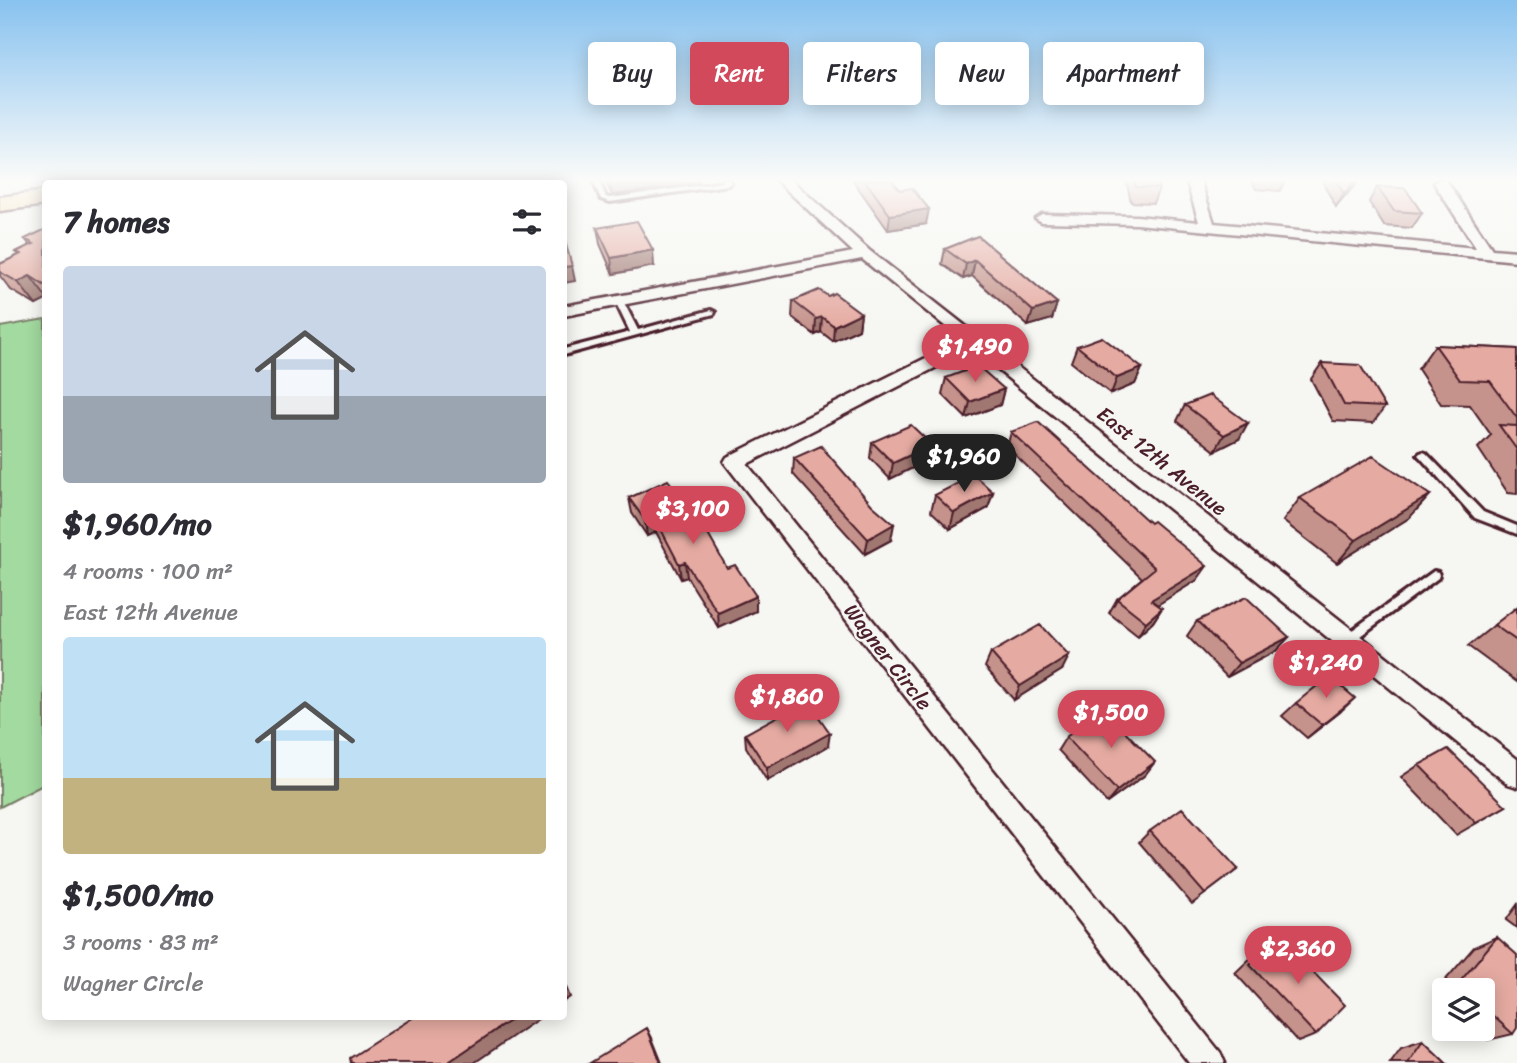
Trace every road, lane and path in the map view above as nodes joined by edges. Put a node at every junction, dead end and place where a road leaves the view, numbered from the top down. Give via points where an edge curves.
1 (837, 229) edge
2 (1235, 229) edge
3 (1470, 229) edge
4 (1486, 253) junction
5 (865, 254) junction
6 (1517, 256) edge
7 (619, 301) junction
8 (567, 310) edge
9 (711, 312) dead end
10 (635, 332) junction
11 (974, 341) junction
12 (567, 351) edge
13 (1423, 455) dead end
14 (1517, 530) edge
15 (1434, 575) dead end
16 (1348, 639) junction
17 (1517, 775) edge
18 (1209, 1063) edge

1 - 5 street, East 12th Avenue
2 - 4 street
3 - 4 street
4 - 6 street
5 - 7 street
5 - 11 street, East 12th Avenue
7 - 8 street
7 - 10 lane
9 - 10 lane
10 - 12 lane
11 - 16 street, East 12th Avenue
11 - 18 street, Wagner Circle via 734,461
13 - 14 lane via 1479,515
15 - 16 lane
16 - 17 street, East 12th Avenue

